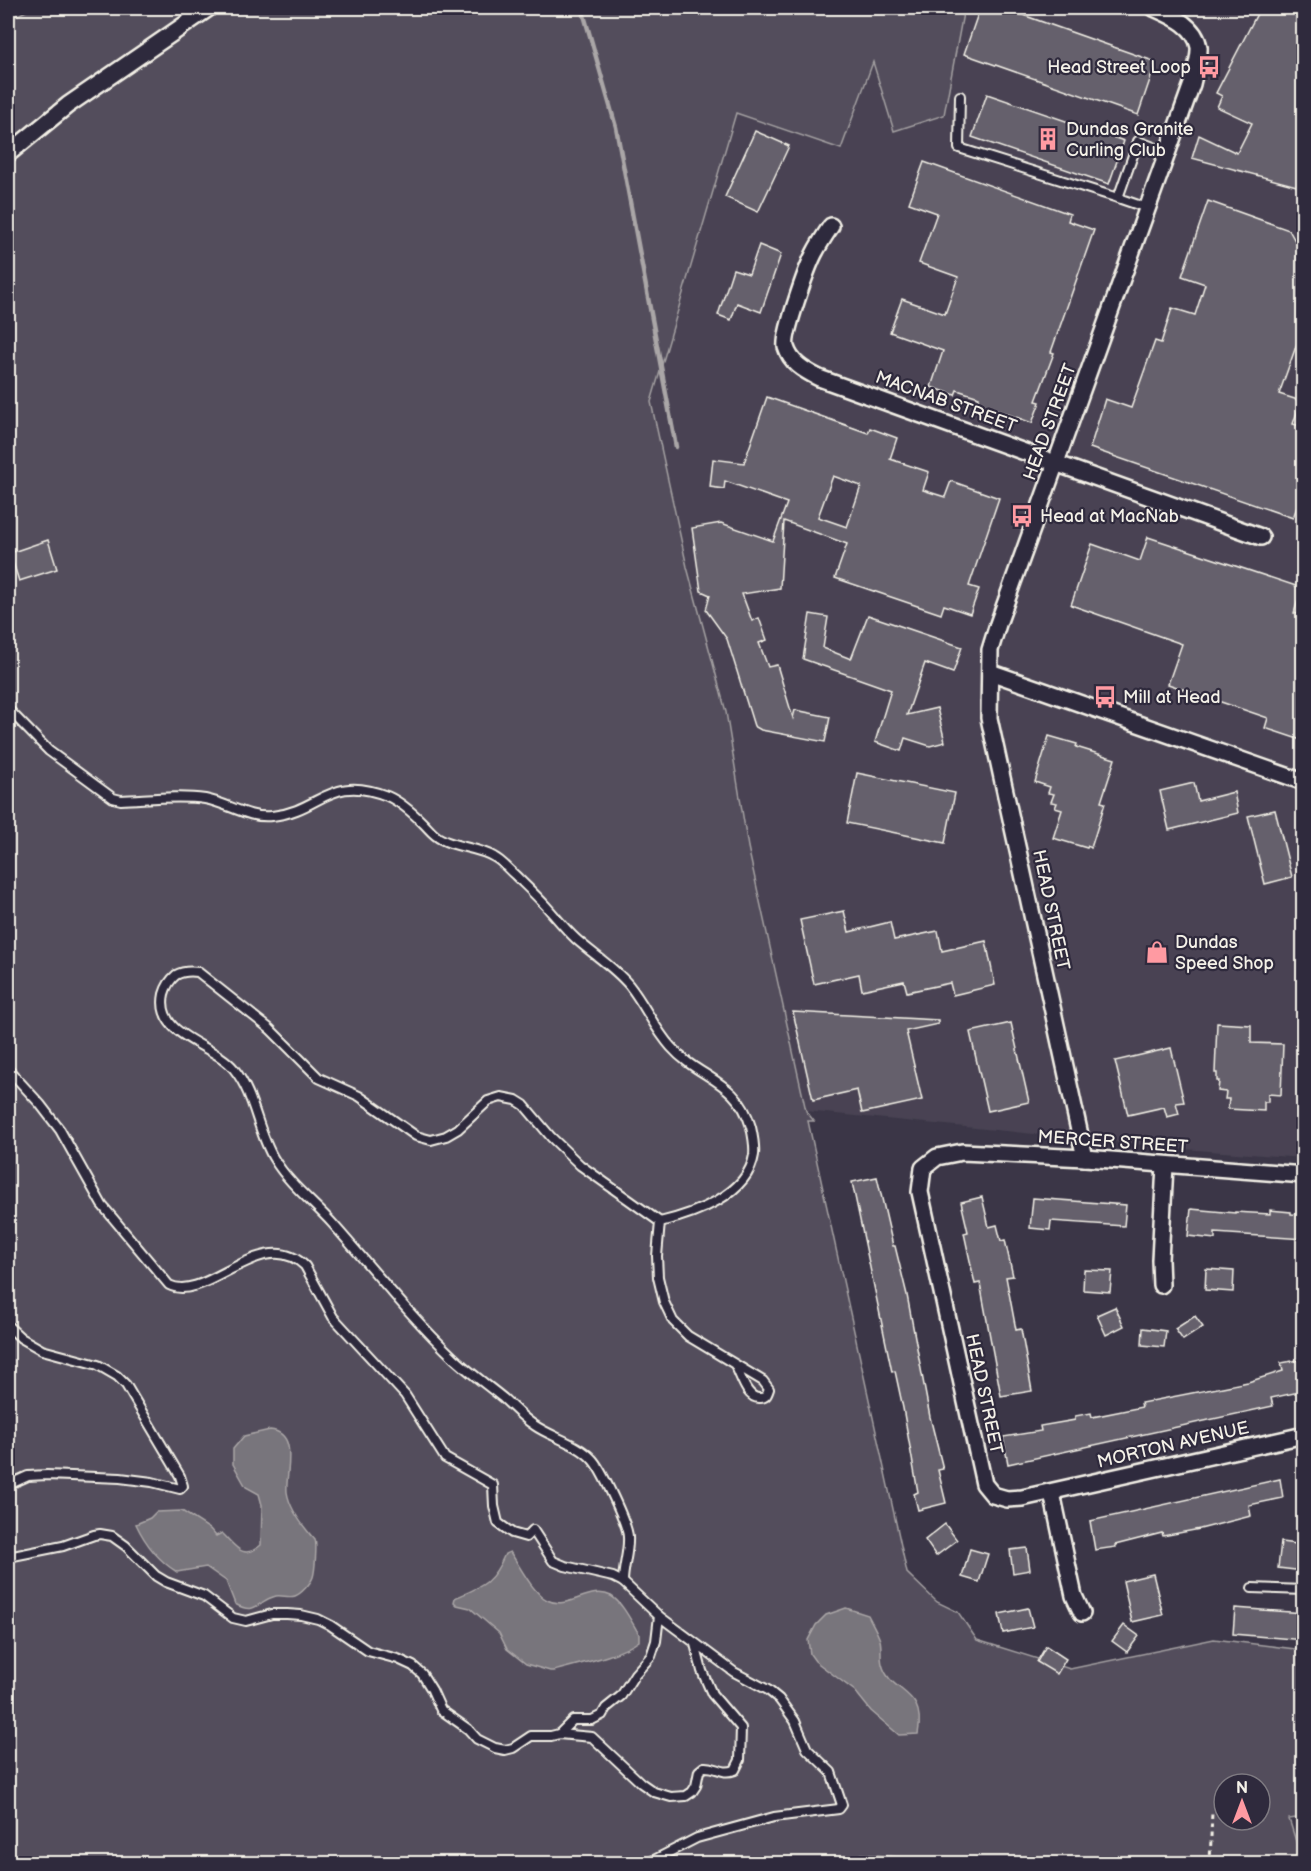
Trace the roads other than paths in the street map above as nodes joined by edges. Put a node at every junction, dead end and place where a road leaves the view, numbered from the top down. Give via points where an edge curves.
1 (209, 8) edge
2 (1154, 8) edge
3 (960, 96) dead end
4 (1167, 152) junction
5 (8, 154) edge
6 (1118, 198) junction
7 (1147, 208) junction
8 (831, 226) dead end
9 (1056, 462) junction
10 (1261, 537) dead end
11 (990, 672) junction
12 (8, 709) edge
13 (1304, 782) edge
14 (8, 1069) edge
15 (1085, 1158) junction
16 (1165, 1165) junction
17 (923, 1168) joint
18 (1304, 1175) edge
19 (674, 1219) junction
20 (660, 1222) junction
21 (659, 1244) junction
22 (1161, 1285) dead end
23 (8, 1326) edge
24 (735, 1365) junction
25 (1304, 1435) edge
26 (8, 1485) edge
27 (1052, 1493) junction
28 (8, 1557) edge
29 (623, 1582) junction
30 (1252, 1588) dead end
31 (1304, 1590) edge
32 (1082, 1613) dead end
33 (659, 1616) junction
34 (695, 1644) junction
35 (559, 1734) junction
36 (646, 1863) edge

1 - 5 street via 68,105
2 - 4 street, HEAD STREET via 1178,19 1193,32 1199,48
3 - 6 lane via 959,148
4 - 6 lane via 1138,141
4 - 7 street, HEAD STREET
6 - 7 lane
7 - 9 street, HEAD STREET
8 - 9 street, MACNAB STREET via 810,264 788,330 786,346 792,359 819,378
9 - 10 street, MACNAB STREET
9 - 11 street, HEAD STREET via 998,624 990,650
11 - 13 street
11 - 15 street, HEAD STREET via 989,718
12 - 19 lane via 50,750 113,798 203,799 250,815 272,816 297,810 333,791 361,789 402,804 443,841 494,856 576,939 622,977 678,1054 728,1089 743,1106 754,1148 746,1174 731,1191 710,1205
14 - 29 lane via 60,1130 102,1205 170,1285 196,1285 263,1255 295,1257 305,1266 333,1317 405,1395 445,1458 493,1485 498,1523 526,1537 533,1530 553,1561
15 - 16 street, MERCER STREET
15 - 17 street, MERCER STREET via 963,1152 937,1157
16 - 18 street, MERCER STREET
16 - 22 street
17 - 27 street, HEAD STREET via 920,1192 984,1485 993,1495 1007,1499
19 - 20 lane
19 - 21 lane via 666,1224
20 - 21 lane
20 - 29 lane via 594,1177 516,1100 494,1098 454,1132 437,1139 423,1139 359,1096 319,1078 270,1029 198,972 176,975 168,984 163,1000 170,1023 235,1070 267,1146 283,1172 454,1359 536,1426 592,1459 627,1528
21 - 24 lane via 658,1277 668,1313 688,1336
23 - 26 lane via 42,1350 98,1365 117,1376 145,1416 183,1486 175,1489 120,1478 47,1475 28,1476
24 - 24 lane via 768,1386 766,1396 754,1398 749,1394
25 - 27 street, MORTON AVENUE
27 - 32 street via 1074,1596
28 - 35 lane via 94,1535 112,1536 156,1576 204,1596 233,1618 246,1621 272,1614 301,1615 330,1625 368,1651 413,1666 422,1674 441,1710 486,1744 505,1750 531,1736
29 - 33 lane
30 - 31 lane
33 - 34 lane
33 - 35 lane via 651,1656 621,1696 602,1715 592,1720 573,1720
34 - 35 lane via 712,1694 741,1728 740,1760 735,1770 727,1773 704,1767 692,1792 671,1797 641,1783 592,1737
34 - 36 lane via 768,1690 789,1711 807,1749 831,1772 843,1805 839,1809 774,1817 697,1838

